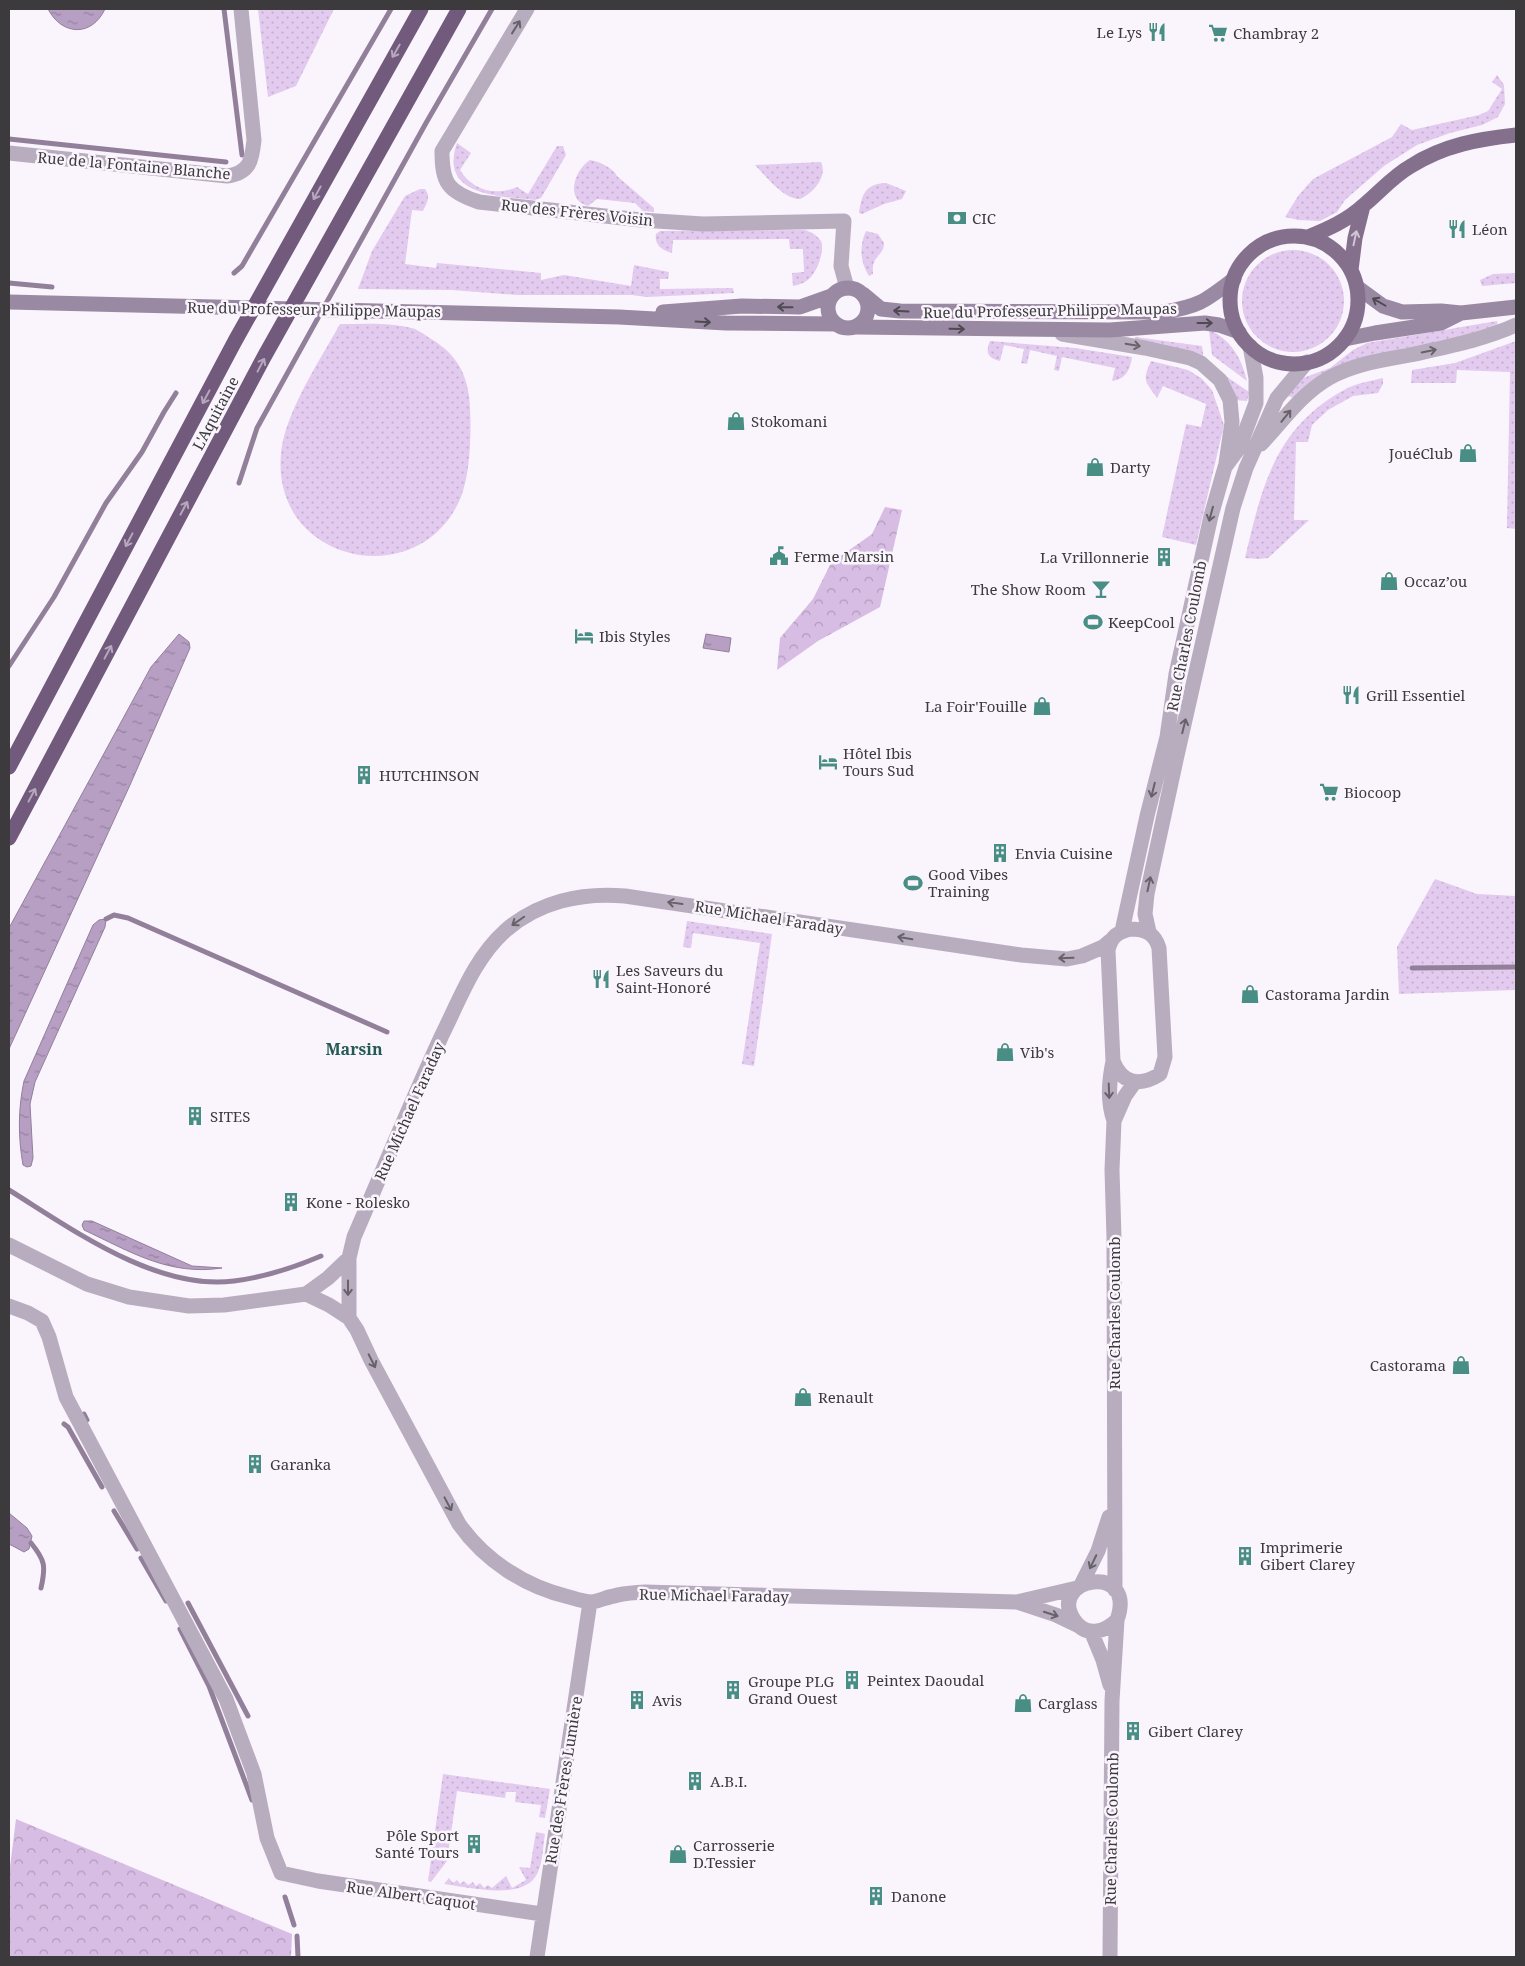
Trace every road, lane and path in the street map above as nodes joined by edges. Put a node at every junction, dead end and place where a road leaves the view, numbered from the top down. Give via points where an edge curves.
1 (240, 9) edge
2 (420, 9) edge
3 (459, 9) edge
4 (527, 9) edge
5 (1516, 135) edge
6 (9, 152) edge
7 (1363, 206) junction
8 (1308, 237) junction
9 (1351, 270) junction
10 (1234, 279) junction
11 (1357, 286) junction
12 (846, 288) junction
13 (863, 294) junction
14 (831, 296) junction
15 (9, 302) edge
16 (1516, 307) edge
17 (1460, 313) junction
18 (619, 317) junction
19 (835, 324) junction
20 (1516, 325) edge
21 (856, 328) junction
22 (1033, 330) junction
23 (1239, 332) junction
24 (1344, 340) junction
25 (1250, 346) junction
26 (1308, 362) junction
27 (1254, 453) junction
28 (1225, 467) junction
29 (9, 767) edge
30 (9, 838) edge
31 (1122, 931) junction
32 (1149, 932) junction
33 (1110, 941) junction
34 (1113, 1061) junction
35 (1135, 1082) junction
36 (1114, 1121) junction
37 (9, 1246) edge
38 (349, 1258) junction
39 (306, 1294) junction
40 (9, 1306) edge
41 (349, 1318) junction
42 (1114, 1504) junction
43 (1079, 1587) junction
44 (1115, 1590) junction
45 (590, 1602) junction
46 (1017, 1602) junction
47 (1117, 1620) junction
48 (1087, 1630) junction
49 (1112, 1701) junction
50 (542, 1914) junction
51 (536, 1957) edge
52 (1110, 1957) edge

1 - 6 street, Rue de la Fontaine Blanche via 254,140 253,155 238,175
2 -> 29 highway, L'Aquitaine via 230,350
30 -> 3 highway, L'Aquitaine via 264,357
12 -> 4 street, Rue des Frères Voisin via 841,266 844,221 703,224 640,220 479,202 453,189 445,180 442,151
5 - 7 main road via 1465,142 1434,154 1403,171
7 - 8 main road via 1339,224
9 -> 7 main road via 1354,238
8 - 9 main road via 1340,255
8 - 10 main road via 1278,238 1263,244 1240,266
9 - 11 main road
10 -> 13 street, Rue du Professeur Philippe Maupas via 1204,302 1164,312 900,311 882,309
10 - 23 main road via 1230,297 1232,315
17 -> 11 street via 1402,312 1383,306
11 - 24 main road via 1358,305 1354,323
12 - 13 street
12 - 14 street
13 - 21 street via 868,313
14 -> 18 street, Rue du Professeur Philippe Maupas via 800,307 742,306
14 - 19 street via 827,308
15 - 18 street, Rue du Professeur Philippe Maupas
16 - 17 street
17 - 24 street via 1441,323
18 -> 19 street, Rue du Professeur Philippe Maupas via 726,323
19 - 21 street
27 -> 20 street via 1295,404 1343,371 1440,348
21 -> 22 street, Rue du Professeur Philippe Maupas
22 -> 23 street, Rue du Professeur Philippe Maupas via 1110,330 1205,323
22 -> 28 street, Rue du Professeur Philippe Maupas via 1145,348 1200,363 1220,380 1230,400 1232,422
23 - 25 main road
24 - 26 main road via 1334,350
25 - 26 main road via 1267,358 1287,363
25 - 28 street, Rue Charles Coulomb via 1256,378 1256,404 1239,448
26 - 27 street, Rue Charles Coulomb via 1277,398
32 -> 27 street, Rue Charles Coulomb via 1145,914 1148,894 1176,760 1233,508
28 -> 31 street, Rue Charles Coulomb via 1210,516 1176,674 1167,737
31 - 32 street via 1140,929
31 - 33 street
32 - 35 street, Rue Charles Coulomb via 1160,948 1165,1057 1160,1074 1144,1082
33 - 34 street, Rue Charles Coulomb
33 -> 38 street, Rue Michael Faraday via 1082,956 1066,959 996,952 625,896 579,897 544,906 505,932 474,969 420,1083 354,1237
34 - 35 street via 1124,1077
34 -> 36 street, Rue Charles Coulomb via 1109,1080 1110,1109
35 - 36 street, Rue Charles Coulomb
36 - 42 street, Rue Charles Coulomb
37 - 39 street via 87,1284 159,1303 224,1305
38 - 39 street
38 -> 41 street, Rue Michael Faraday
39 - 41 street
40 - 50 street, Rue Albert Caquot via 42,1322 66,1397 226,1699 254,1774 268,1838 281,1874
41 -> 45 street, Rue Michael Faraday via 459,1524 469,1537 491,1560 514,1575 561,1595
42 -> 43 street, Rue Charles Coulomb via 1098,1551
42 - 44 street, Rue Charles Coulomb
43 - 44 street via 1090,1581 1099,1581
43 - 46 street, Rue Michael Faraday
43 - 48 street, Rue Charles Coulomb via 1072,1596 1071,1614 1075,1622
44 - 47 street, Rue Charles Coulomb via 1121,1610
45 - 46 street, Rue Michael Faraday via 644,1592
45 - 50 street, Rue des Frères Lumière
46 -> 48 street, Rue Michael Faraday
47 - 48 street via 1100,1631
47 - 49 street, Rue Charles Coulomb
48 - 49 street, Rue Charles Coulomb via 1103,1660
49 - 52 street, Rue Charles Coulomb
50 - 51 street, Rue des Frères Lumière

